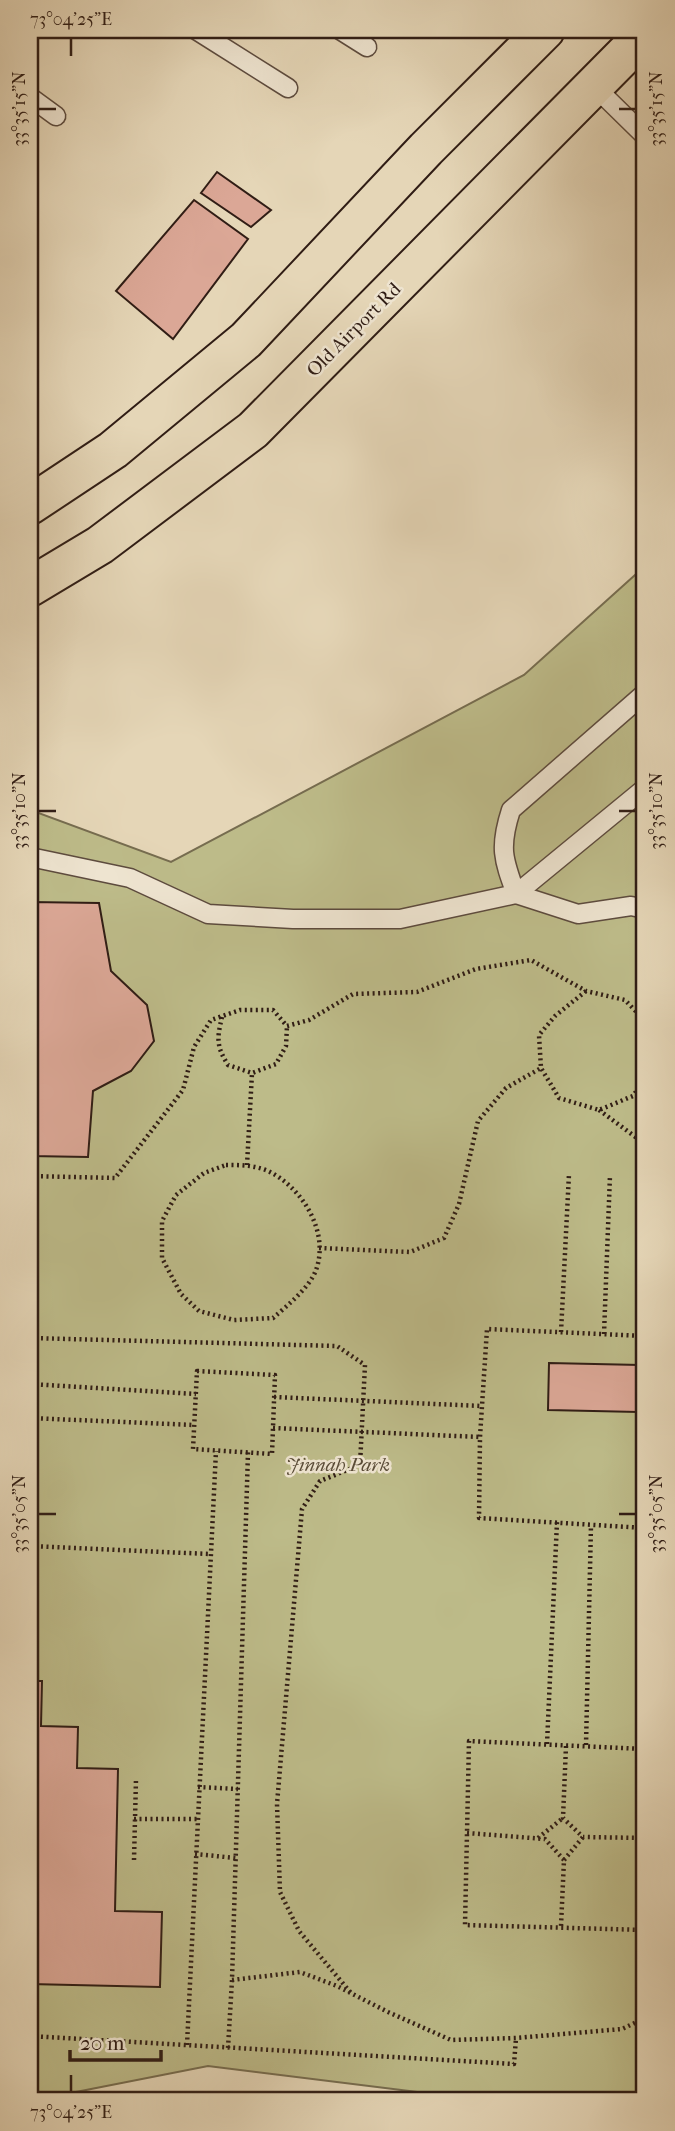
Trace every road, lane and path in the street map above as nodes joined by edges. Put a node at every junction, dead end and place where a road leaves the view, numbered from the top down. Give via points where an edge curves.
1 (196, 30) edge
2 (340, 30) edge
3 (545, 30) edge
4 (645, 34) edge
5 (367, 47) dead end
6 (594, 86) junction
7 (288, 89) dead end
8 (30, 97) edge
9 (56, 116) dead end
10 (645, 136) edge
11 (30, 505) edge
12 (30, 587) edge
13 (645, 693) edge
14 (645, 788) edge
15 (30, 857) edge
16 (645, 893) edge
17 (516, 894) junction
18 (638, 907) edge
19 (586, 991) junction
20 (223, 1016) junction
21 (645, 1021) edge
22 (286, 1026) junction
23 (541, 1068) junction
24 (252, 1073) junction
25 (645, 1078) edge
26 (599, 1110) junction
27 (645, 1144) edge
28 (247, 1165) junction
29 (569, 1174) dead end
30 (610, 1175) dead end
31 (30, 1176) edge
32 (319, 1248) junction
33 (561, 1332) junction
34 (604, 1334) junction
35 (645, 1336) edge
36 (30, 1338) edge
37 (30, 1384) edge
38 (196, 1394) junction
39 (274, 1397) junction
40 (363, 1401) junction
41 (482, 1406) junction
42 (30, 1418) edge
43 (194, 1425) junction
44 (272, 1428) junction
45 (362, 1432) junction
46 (481, 1437) junction
47 (216, 1451) junction
48 (248, 1452) junction
49 (557, 1522) junction
50 (591, 1525) junction
51 (645, 1528) edge
52 (30, 1546) edge
53 (209, 1554) junction
54 (547, 1744) junction
55 (586, 1745) junction
56 (566, 1746) junction
57 (645, 1749) edge
58 (136, 1779) dead end
59 (198, 1787) junction
60 (238, 1789) junction
61 (563, 1818) junction
62 (135, 1819) junction
63 (197, 1819) junction
64 (467, 1833) junction
65 (583, 1837) junction
66 (537, 1838) junction
67 (645, 1838) edge
68 (195, 1854) junction
69 (236, 1858) junction
70 (135, 1860) dead end
71 (564, 1860) junction
72 (561, 1926) junction
73 (645, 1930) edge
74 (232, 1980) junction
75 (351, 1993) junction
76 (645, 2018) edge
77 (30, 2036) edge
78 (516, 2038) junction
79 (187, 2045) junction
80 (228, 2048) junction

1 - 7 lane
2 - 5 lane
3 - 11 main road via 246,340 113,450
4 - 6 main road, Old Airport Rd
6 - 10 lane
6 - 12 main road, Old Airport Rd via 253,429 100,545
8 - 9 lane
13 - 17 lane via 510,810 503,859
14 - 17 lane
15 - 17 lane via 130,878 208,914 400,919
16 - 18 lane
17 - 18 lane via 578,914
19 - 21 path via 625,1000
19 - 22 path via 531,960 476,969 417,992 353,994 309,1020
19 - 23 path via 539,1035
20 - 22 path via 240,1010 272,1010
20 - 24 path via 218,1049 228,1065
20 - 31 path via 211,1020 194,1047 183,1090 116,1178
22 - 24 path via 286,1046 276,1064
23 - 26 path via 559,1098
23 - 32 path via 506,1088 478,1121 459,1204 444,1238 410,1252
24 - 28 path
25 - 26 path via 633,1096
26 - 27 path
28 - 32 path via 269,1171 305,1201 317,1228
28 - 32 path via 226,1165 204,1173 176,1195 162,1221 162,1258 181,1294 199,1311 234,1320 273,1318 298,1296 316,1270
29 - 33 path
30 - 34 path
33 - 34 path
33 - 41 path via 487,1329
34 - 35 path
36 - 40 path via 337,1346 365,1365
37 - 38 path
38 - 39 path via 197,1371 275,1375
38 - 43 path
39 - 40 path
39 - 44 path
40 - 41 path
40 - 45 path
41 - 46 path
42 - 43 path
43 - 47 path via 193,1449
44 - 45 path
44 - 48 path via 272,1454
45 - 46 path
45 - 75 path via 360,1465 320,1481 302,1509 277,1804 280,1892 299,1931
46 - 49 path via 479,1518
47 - 48 path
47 - 53 path
48 - 60 path
49 - 50 path
49 - 54 path
50 - 51 path
50 - 55 path
52 - 53 path
53 - 59 path
54 - 56 path
54 - 64 path via 469,1741
55 - 56 path
55 - 57 path
56 - 61 path
58 - 62 path
59 - 60 path
59 - 63 path
60 - 69 path
61 - 65 path
61 - 66 path
62 - 63 path
62 - 70 path
63 - 68 path
64 - 66 path
64 - 72 path via 465,1925
65 - 67 path
65 - 71 path
66 - 71 path via 545,1839
68 - 69 path
68 - 79 path
69 - 74 path
71 - 72 path
72 - 73 path
74 - 75 path via 300,1972
74 - 80 path
75 - 78 path via 451,2040
76 - 78 path via 622,2029
77 - 79 path
78 - 80 path via 514,2064
79 - 80 path

